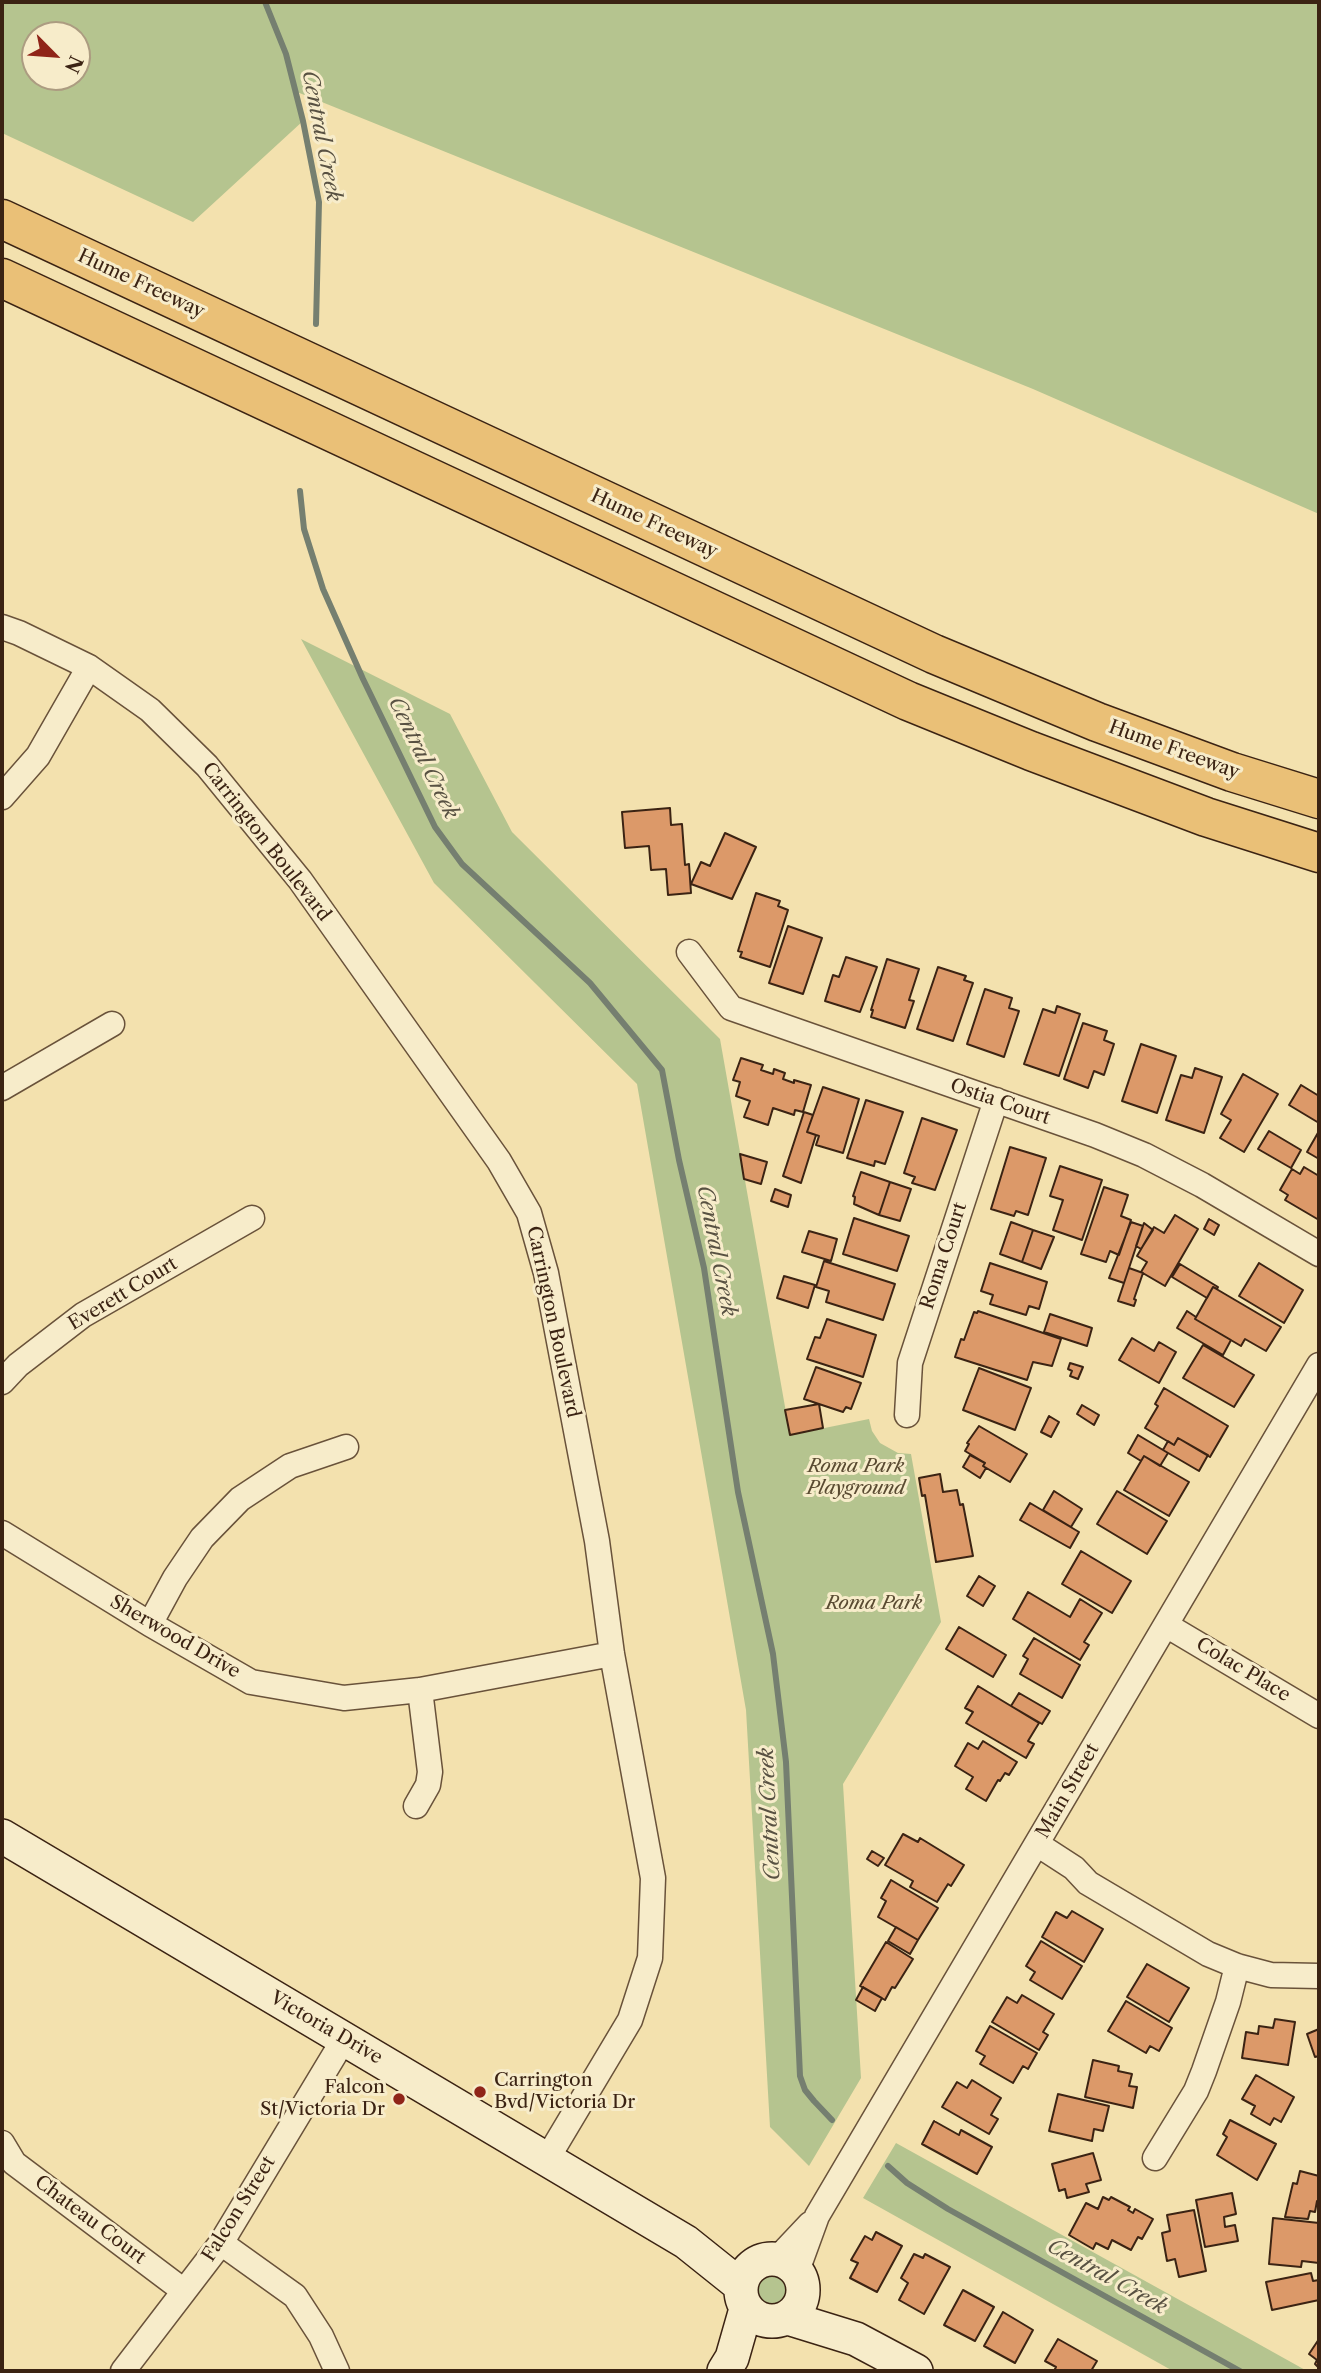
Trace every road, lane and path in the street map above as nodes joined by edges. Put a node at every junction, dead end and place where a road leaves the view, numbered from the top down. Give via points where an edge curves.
1 (2, 219) edge
2 (2, 278) edge
3 (2, 627) edge
4 (89, 667) junction
5 (2, 797) edge
6 (1319, 799) edge
7 (1319, 853) edge
8 (689, 951) dead end
9 (112, 1024) dead end
10 (2, 1088) edge
11 (996, 1100) junction
12 (252, 1218) dead end
13 (1319, 1254) edge
14 (1319, 1365) edge
15 (2, 1382) edge
16 (907, 1415) dead end
17 (346, 1447) dead end
18 (2, 1533) edge
19 (150, 1624) junction
20 (1166, 1625) junction
21 (612, 1654) junction
22 (420, 1689) junction
23 (1319, 1716) edge
24 (416, 1806) dead end
25 (2, 1836) edge
26 (1033, 1850) junction
27 (1237, 1966) junction
28 (1319, 1976) edge
29 (344, 2039) junction
30 (2, 2143) edge
31 (1155, 2158) dead end
32 (547, 2159) junction
33 (221, 2244) junction
34 (773, 2290) junction
35 (184, 2291) junction
36 (728, 2364) edge
37 (123, 2371) edge
38 (337, 2371) edge
39 (916, 2371) edge

1 - 6 highway, Hume Freeway via 934,654 1110,726
2 - 7 highway via 908,701 1206,817
3 - 4 street, Carrington Boulevard
4 - 5 street via 38,756
4 - 21 street, Carrington Boulevard via 150,710 207,766 300,880 499,1161 529,1213 546,1273 597,1541
8 - 11 street, Ostia Court via 731,1008
9 - 10 street
11 - 13 street, Ostia Court via 1144,1155
11 - 16 street, Roma Court via 910,1363
12 - 15 street, Everett Court via 83,1315
14 - 20 street, Main Street
17 - 19 street via 290,1466 240,1499 202,1538
18 - 19 street, Sherwood Drive
19 - 22 street, Sherwood Drive via 251,1682 344,1698
20 - 23 street, Colac Place
20 - 26 street, Main Street
21 - 22 street, Sherwood Drive
21 - 32 street, Carrington Boulevard via 653,1878 650,1958 630,2020
22 - 24 street via 430,1772
25 - 29 street, Victoria Drive
26 - 27 street via 1068,1877 1088,1883 1208,1954
26 - 34 street, Main Street
27 - 28 street via 1271,1975
27 - 31 street via 1196,2091
29 - 32 street, Victoria Drive
29 - 33 street, Falcon Street
30 - 35 street, Chateau Court via 14,2162
32 - 34 street, Victoria Drive
33 - 35 street, Falcon Street
33 - 38 street via 295,2296
34 - 36 street, Main Street
34 - 39 street, Victoria Drive
35 - 37 street, Falcon Street

